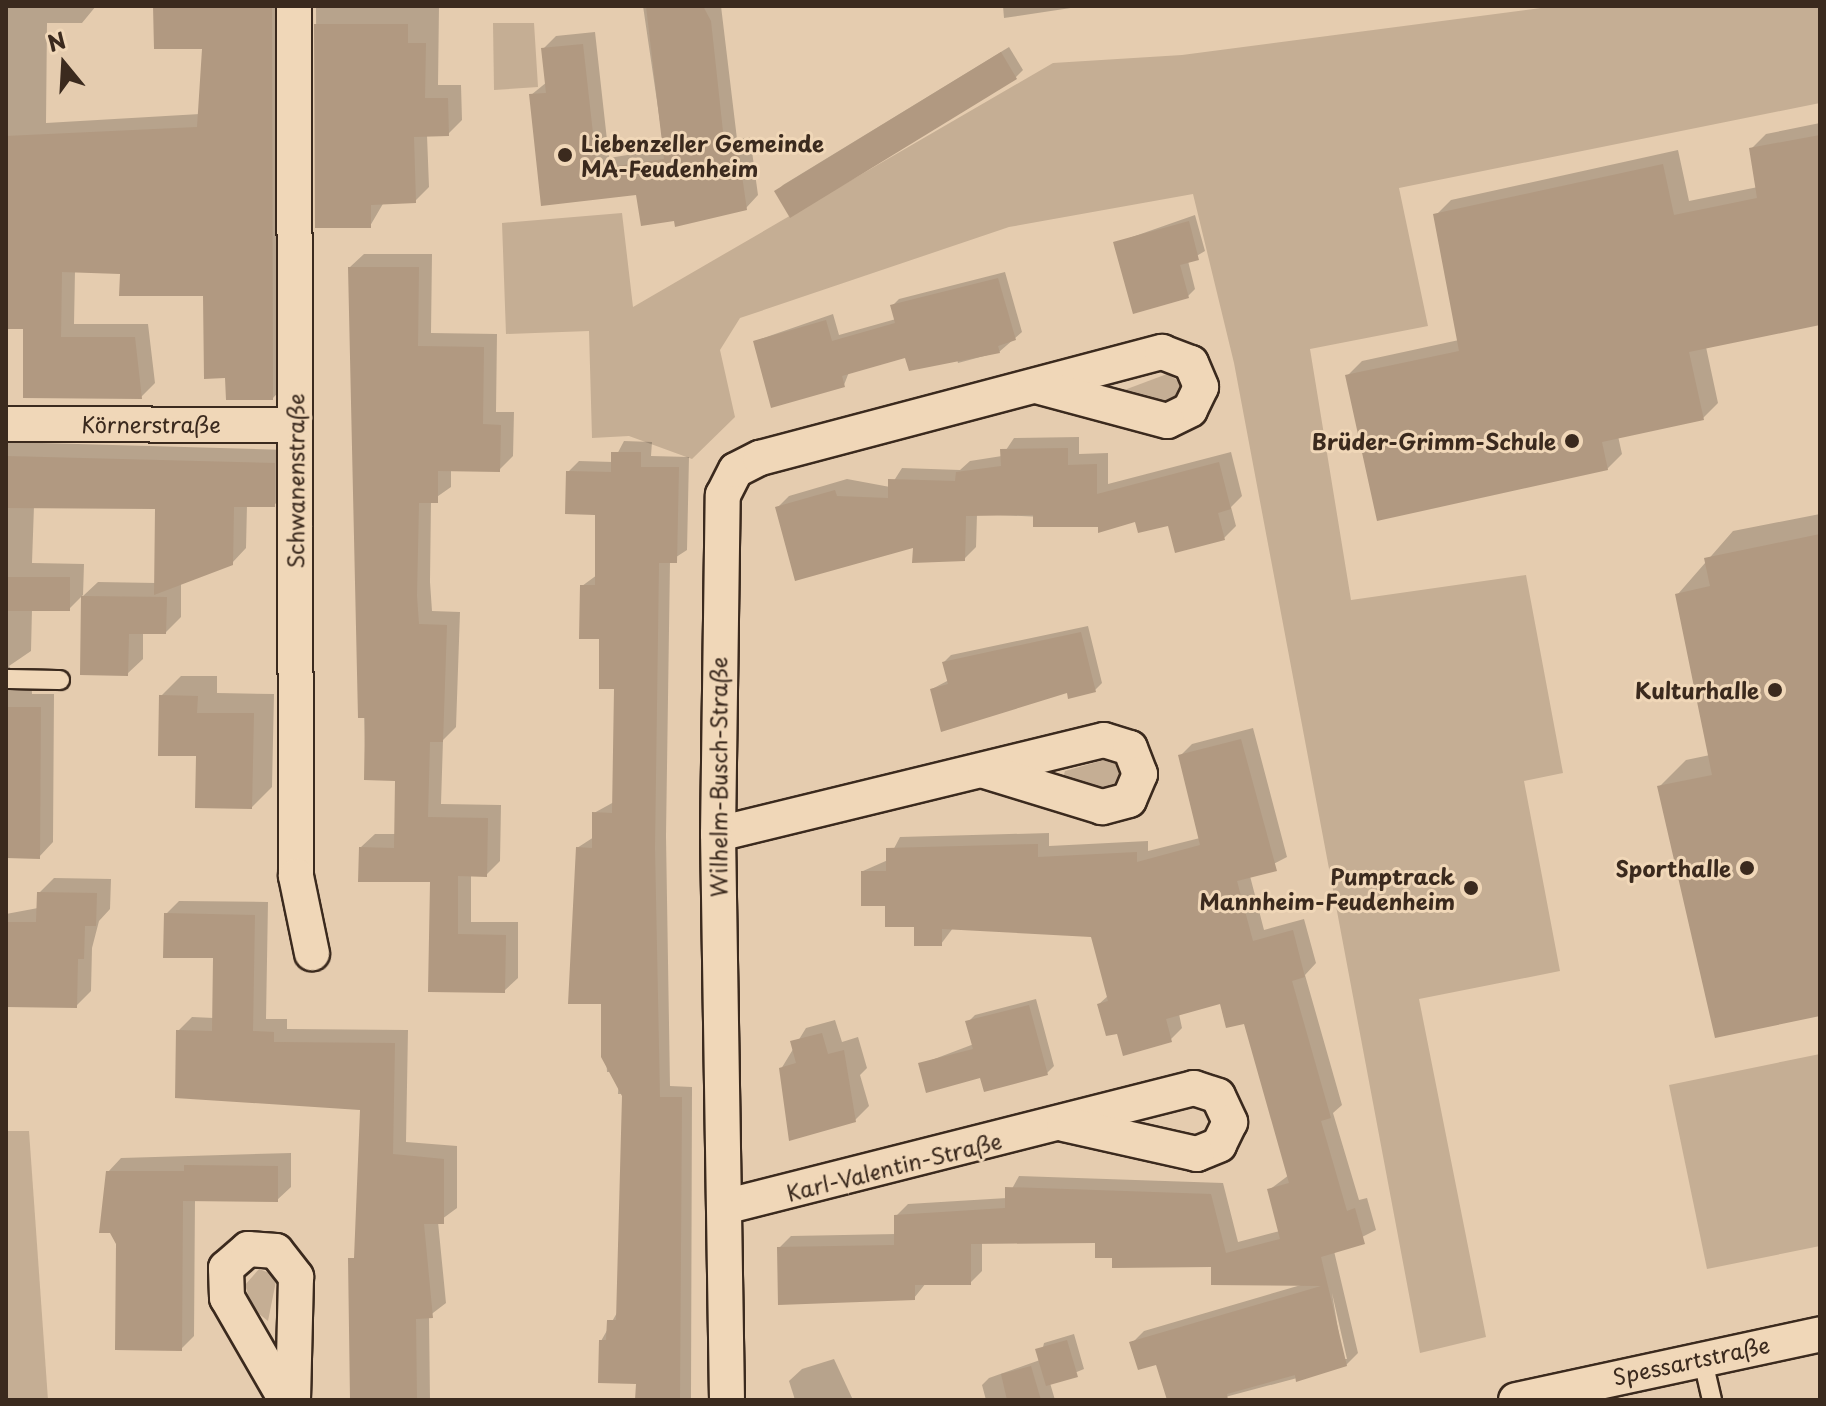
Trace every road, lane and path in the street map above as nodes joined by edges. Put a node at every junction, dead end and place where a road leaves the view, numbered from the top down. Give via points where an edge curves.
1 (294, 6) edge
2 (1036, 386) dead end
3 (6, 424) edge
4 (295, 425) junction
5 (6, 679) edge
6 (60, 680) dead end
7 (985, 771) dead end
8 (718, 834) junction
9 (312, 953) dead end
10 (1064, 1124) dead end
11 (724, 1207) junction
12 (1820, 1334) edge
13 (1702, 1357) junction
14 (286, 1400) edge
15 (293, 1400) edge
16 (727, 1400) edge
17 (1516, 1400) edge
18 (1712, 1400) edge

1 - 4 street, Schwanenstraße
2 - 8 street, Wilhelm-Busch-Straße via 736,470 723,495
3 - 4 street, Körnerstraße
4 - 9 street, Schwanenstraße via 296,876
5 - 6 lane
7 - 8 street
8 - 11 street, Wilhelm-Busch-Straße
10 - 11 street, Karl-Valentin-Straße
11 - 16 street, Wilhelm-Busch-Straße
12 - 13 street, Spessartstraße
13 - 17 street, Spessartstraße
13 - 18 lane
14 - 15 street via 227,1298 226,1268 248,1249 276,1251 296,1277

